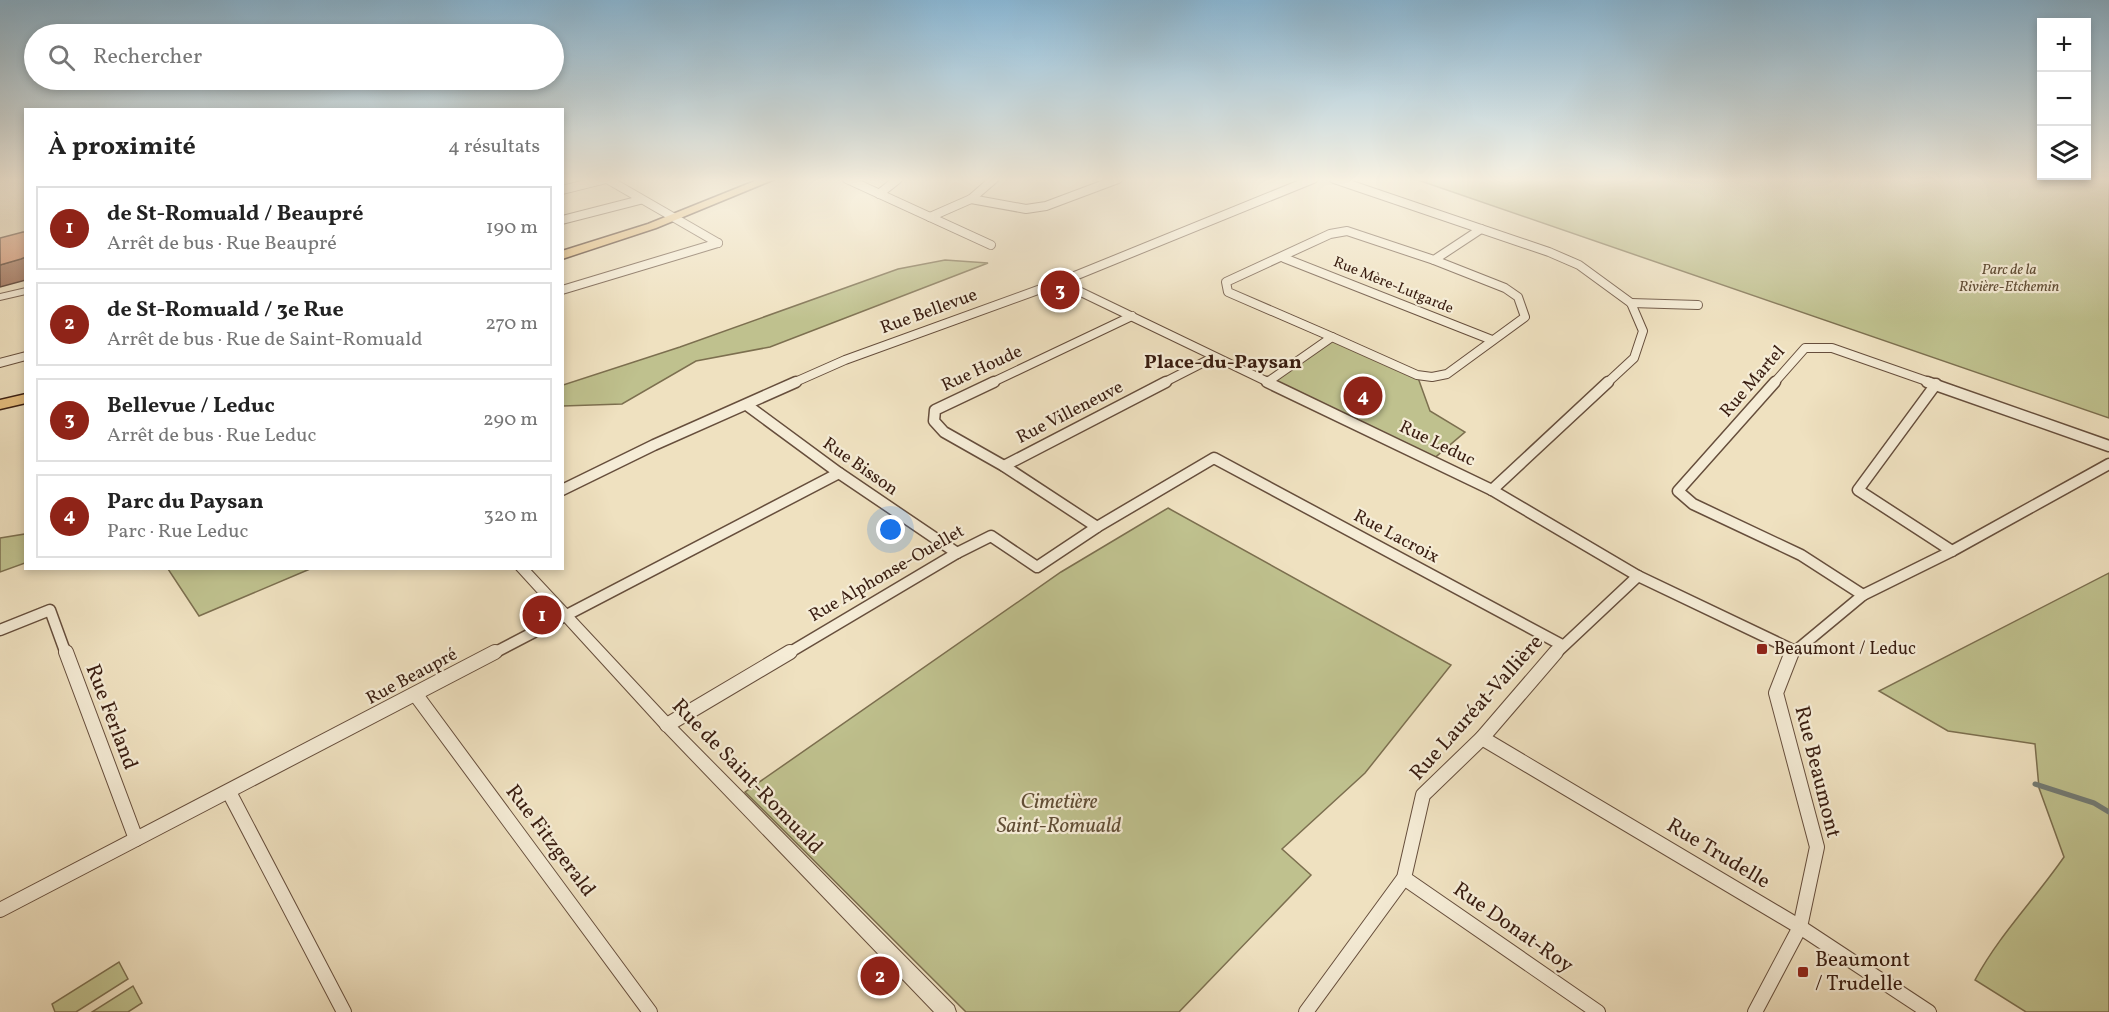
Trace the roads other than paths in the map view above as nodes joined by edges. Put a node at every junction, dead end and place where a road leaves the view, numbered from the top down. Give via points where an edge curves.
1 (649, 226) edge
2 (688, 226) edge
3 (951, 226) edge
4 (1197, 226) edge
5 (1473, 226) edge
6 (1481, 229) junction
7 (991, 244) dead end
8 (564, 254) edge
9 (1284, 258) junction
10 (1434, 261) junction
11 (1060, 282) junction
12 (564, 289) edge
13 (24, 291) edge
14 (0, 297) edge
15 (1631, 303) junction
16 (1698, 305) dead end
17 (1132, 316) junction
18 (1332, 337) junction
19 (1492, 340) junction
20 (24, 357) edge
21 (1214, 357) junction
22 (0, 363) edge
23 (1269, 381) junction
24 (1936, 384) junction
25 (24, 399) edge
26 (0, 405) edge
27 (748, 406) junction
28 (2109, 446) edge
29 (1214, 458) joint
30 (2109, 464) edge
31 (1004, 466) junction
32 (839, 473) junction
33 (564, 489) edge
34 (1492, 490) junction
35 (1097, 527) junction
36 (1952, 551) junction
37 (957, 553) junction
38 (523, 570) edge
39 (1638, 576) junction
40 (1863, 595) junction
41 (565, 616) junction
42 (0, 630) edge
43 (1562, 645) junction
44 (1793, 650) junction
45 (416, 695) junction
46 (667, 725) junction
47 (1482, 738) junction
48 (229, 792) junction
49 (136, 839) junction
50 (1404, 878) junction
51 (0, 910) edge
52 (1800, 927) junction
53 (344, 1012) edge
54 (650, 1012) edge
55 (947, 1012) edge
56 (1306, 1012) edge
57 (1598, 1012) edge
58 (1755, 1012) edge
59 (1929, 1012) edge

1 - 8 main road
2 - 12 street via 718,243
3 - 7 street
4 - 11 street, Rue Bellevue
5 - 6 street
6 - 10 street
6 - 15 street via 1579,265
9 - 10 street via 1330,234 1347,231
9 - 18 street via 1226,282 1225,287 1228,292
9 - 19 street, Rue Mère-Lutgarde
10 - 19 street via 1505,288 1518,297 1525,317
11 - 17 street, Rue Leduc
11 - 27 street, Rue Bellevue via 845,360
13 - 14 street
15 - 16 street
15 - 34 street via 1643,331 1634,358
17 - 21 street, Rue Leduc
17 - 31 street, Rue Houde via 935,410 934,421 944,432
18 - 19 street via 1418,375 1432,377 1447,375
18 - 23 street
20 - 22 street
21 - 23 street, Rue Leduc
21 - 31 street, Rue Villeneuve
23 - 34 street, Rue Leduc
24 - 28 street, Rue Martel
24 - 36 street via 1858,490
24 - 40 street, Rue Martel via 1832,348 1804,348 1678,491 1693,504 1801,555
25 - 26 main road
27 - 32 street, Rue Bisson
27 - 33 street, Rue Bellevue via 654,445
29 - 35 street, Rue Alphonse-Ouellet
29 - 43 street, Rue Lacroix
30 - 36 street
31 - 35 street, Rue Houde
32 - 37 street, Rue Bisson
32 - 41 street, Rue Beaupré
34 - 39 street, Rue Leduc
35 - 37 street, Rue Alphonse-Ouellet via 1037,567 991,536
36 - 40 street
37 - 46 street, Rue Alphonse-Ouellet
38 - 41 street, Rue de Saint-Romuald
39 - 43 street, Rue Lauréat-Vallière
39 - 44 street, Rue Leduc
40 - 44 street
41 - 45 street, Rue Beaupré
41 - 46 street, Rue de Saint-Romuald
42 - 49 street, Rue Ferland via 50,610
43 - 47 street, Rue Lauréat-Vallière
44 - 52 street, Rue Beaumont via 1776,693 1817,847
45 - 48 street, Rue Beaupré
45 - 54 street, Rue Fitzgerald
46 - 55 street, Rue de Saint-Romuald
47 - 50 street, Rue Lauréat-Vallière via 1423,795
47 - 52 street, Rue Trudelle
48 - 49 street, Rue Beaupré
48 - 53 street
49 - 51 street, Rue Beaupré
50 - 56 street, Rue Lauréat-Vallière
50 - 57 street, Rue Donat-Roy
52 - 58 street, Rue Beaumont
52 - 59 street, Rue Trudelle

